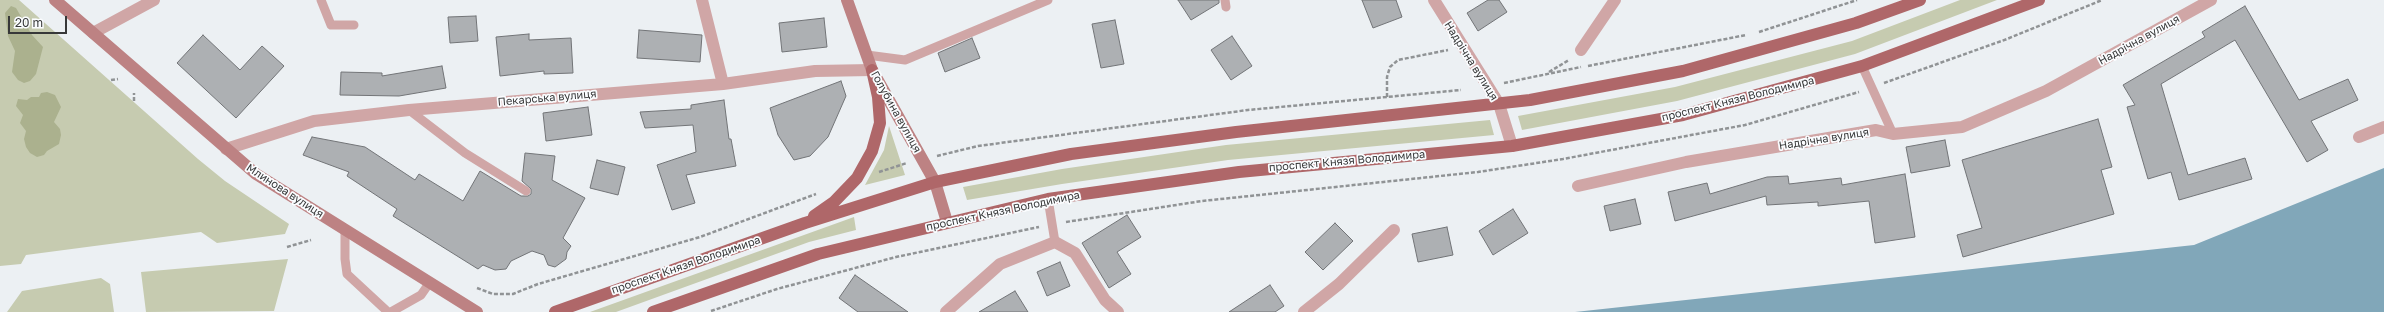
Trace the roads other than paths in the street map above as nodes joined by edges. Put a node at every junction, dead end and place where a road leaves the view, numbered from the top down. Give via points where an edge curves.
1 (55, 0) edge
2 (154, 0) edge
3 (321, 0) edge
4 (702, 0) edge
5 (847, 0) edge
6 (1048, 0) edge
7 (1434, 0) edge
8 (1615, 0) edge
9 (1920, 0) edge
10 (2039, 0) edge
11 (2211, 0) edge
12 (354, 25) dead end
13 (93, 34) junction
14 (1581, 50) road end
15 (867, 55) junction
16 (1862, 66) junction
17 (872, 70) junction
18 (724, 84) junction
19 (1499, 104) junction
20 (409, 110) junction
21 (2384, 127) edge
22 (1893, 134) junction
23 (2360, 137) dead end
24 (1512, 146) junction
25 (226, 149) junction
26 (935, 182) junction
27 (1578, 186) dead end
28 (526, 190) dead end
29 (1048, 199) junction
30 (805, 222) junction
31 (947, 222) junction
32 (345, 230) junction
33 (1394, 230) dead end
34 (1055, 242) junction
35 (430, 282) junction
36 (390, 312) edge
37 (477, 312) edge
38 (555, 312) edge
39 (653, 312) edge
40 (946, 312) edge
41 (1118, 312) edge
42 (1304, 312) edge

1 - 13 street, Млинова вулиця
2 - 13 street
3 - 12 lane via 331,25
4 - 18 street
5 - 15 street, Голубина вулиця
6 - 15 lane via 905,60
7 - 19 street, Надрічна вулиця
8 - 14 street
9 - 19 main road, проспект Князя Володимира via 1856,24 1683,71
10 - 16 main road, проспект Князя Володимира
11 - 22 street, Надрічна вулиця via 2039,94 1962,127
13 - 25 street, Млинова вулиця
15 - 17 street, Голубина вулиця
16 - 22 lane
16 - 24 main road, проспект Князя Володимира via 1683,115
17 - 18 street, Пекарська вулиця via 815,72
17 - 26 street, Голубина вулиця
17 - 30 main road via 880,123 872,151 857,178 834,202
18 - 20 street, Пекарська вулиця
19 - 24 street, Надрічна вулиця
19 - 26 main road, проспект Князя Володимира via 1236,132 1071,154
20 - 25 street, Пекарська вулиця via 314,121
20 - 28 lane via 465,153
21 - 23 street
22 - 27 street, Надрічна вулиця via 1876,130 1686,162
24 - 29 main road, проспект Князя Володимира via 1238,172
25 - 32 street, Млинова вулиця via 256,174
26 - 30 main road, проспект Князя Володимира
26 - 31 street, Голубина вулиця
29 - 31 main road, проспект Князя Володимира
29 - 34 lane
30 - 38 main road, проспект Князя Володимира
31 - 39 main road, проспект Князя Володимира via 818,254
32 - 35 street, Млинова вулиця
32 - 36 lane via 347,274
33 - 42 street via 1339,284
34 - 40 street via 1000,264
34 - 41 street via 1075,253 1105,300
35 - 36 lane via 421,295
35 - 37 street, Млинова вулиця

